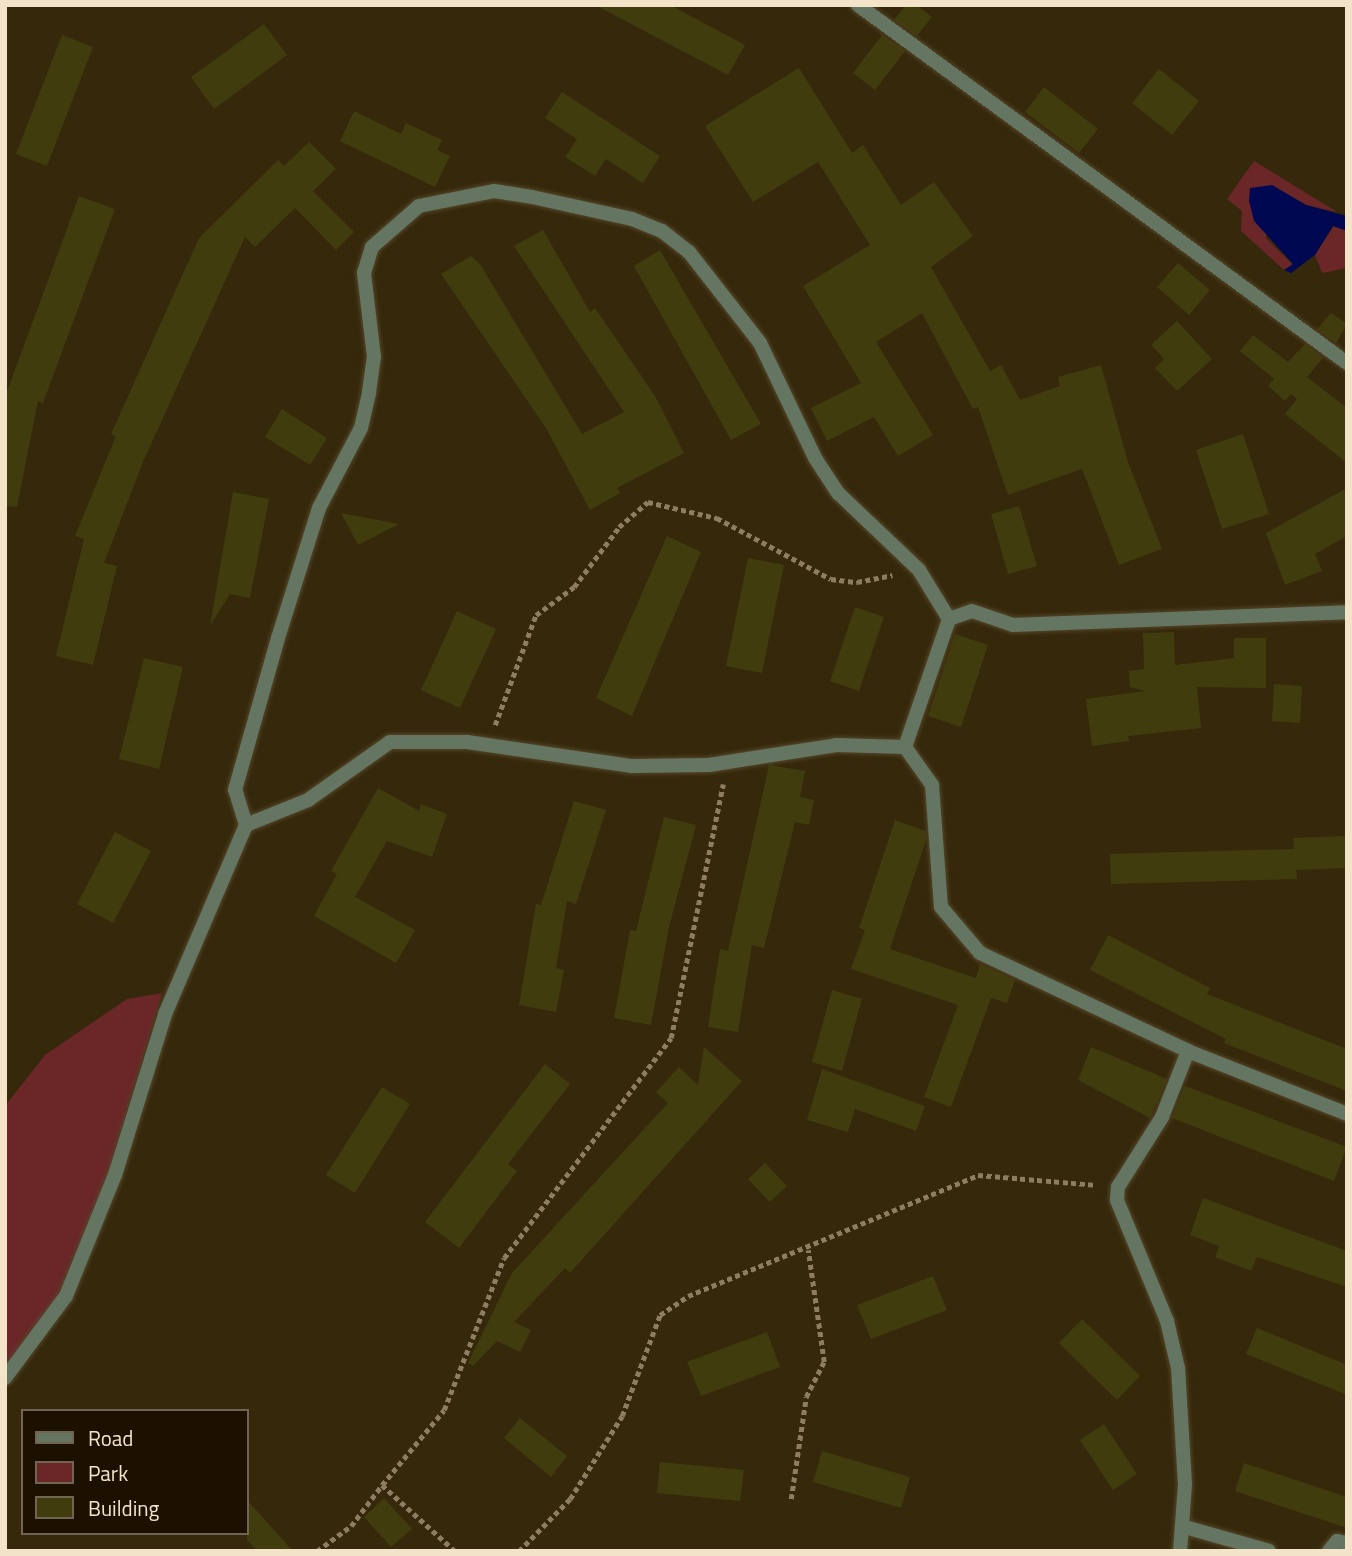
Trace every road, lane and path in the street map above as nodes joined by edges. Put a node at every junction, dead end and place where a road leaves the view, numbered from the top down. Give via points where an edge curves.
1 (858, 5) edge
2 (1347, 363) edge
3 (919, 570) junction
4 (1347, 612) edge
5 (949, 619) junction
6 (467, 742) junction
7 (905, 747) junction
8 (726, 762) junction
9 (246, 825) junction
10 (1188, 1051) junction
11 (1347, 1114) edge
12 (1118, 1187) junction
13 (808, 1250) junction
14 (5, 1378) edge
15 (382, 1485) junction
16 (791, 1499) dead end
17 (1185, 1527) junction
18 (1347, 1543) edge
19 (317, 1551) edge
20 (455, 1551) edge
21 (519, 1551) edge
22 (1180, 1551) edge
23 (1269, 1551) edge
24 (1329, 1551) edge

1 - 2 street
3 - 5 street
3 - 6 path via 857,582 831,579 718,518 648,502 619,527 575,587 536,615 494,725
3 - 9 street via 838,493 760,343 689,251 662,231 632,219 494,191 419,206 372,247 364,273 374,357 369,392 361,428 319,508 274,650 235,790
4 - 5 street via 1013,625 972,611
5 - 7 street
6 - 8 street via 632,766
6 - 9 street via 390,742 308,800
7 - 8 street via 836,745
7 - 10 street via 932,785 941,907 981,953
8 - 15 path via 718,824 671,1038 505,1258 444,1410
9 - 14 street via 165,1014 115,1175 66,1296
10 - 11 street
10 - 12 street via 1162,1116
12 - 13 path via 978,1175
12 - 17 street via 1124,1226 1167,1321 1178,1368
13 - 16 path via 824,1362 806,1397
13 - 21 path via 688,1296 660,1315 622,1416 570,1499
15 - 19 path via 351,1526
15 - 20 path
17 - 22 street
17 - 23 street
18 - 24 street via 1337,1541

